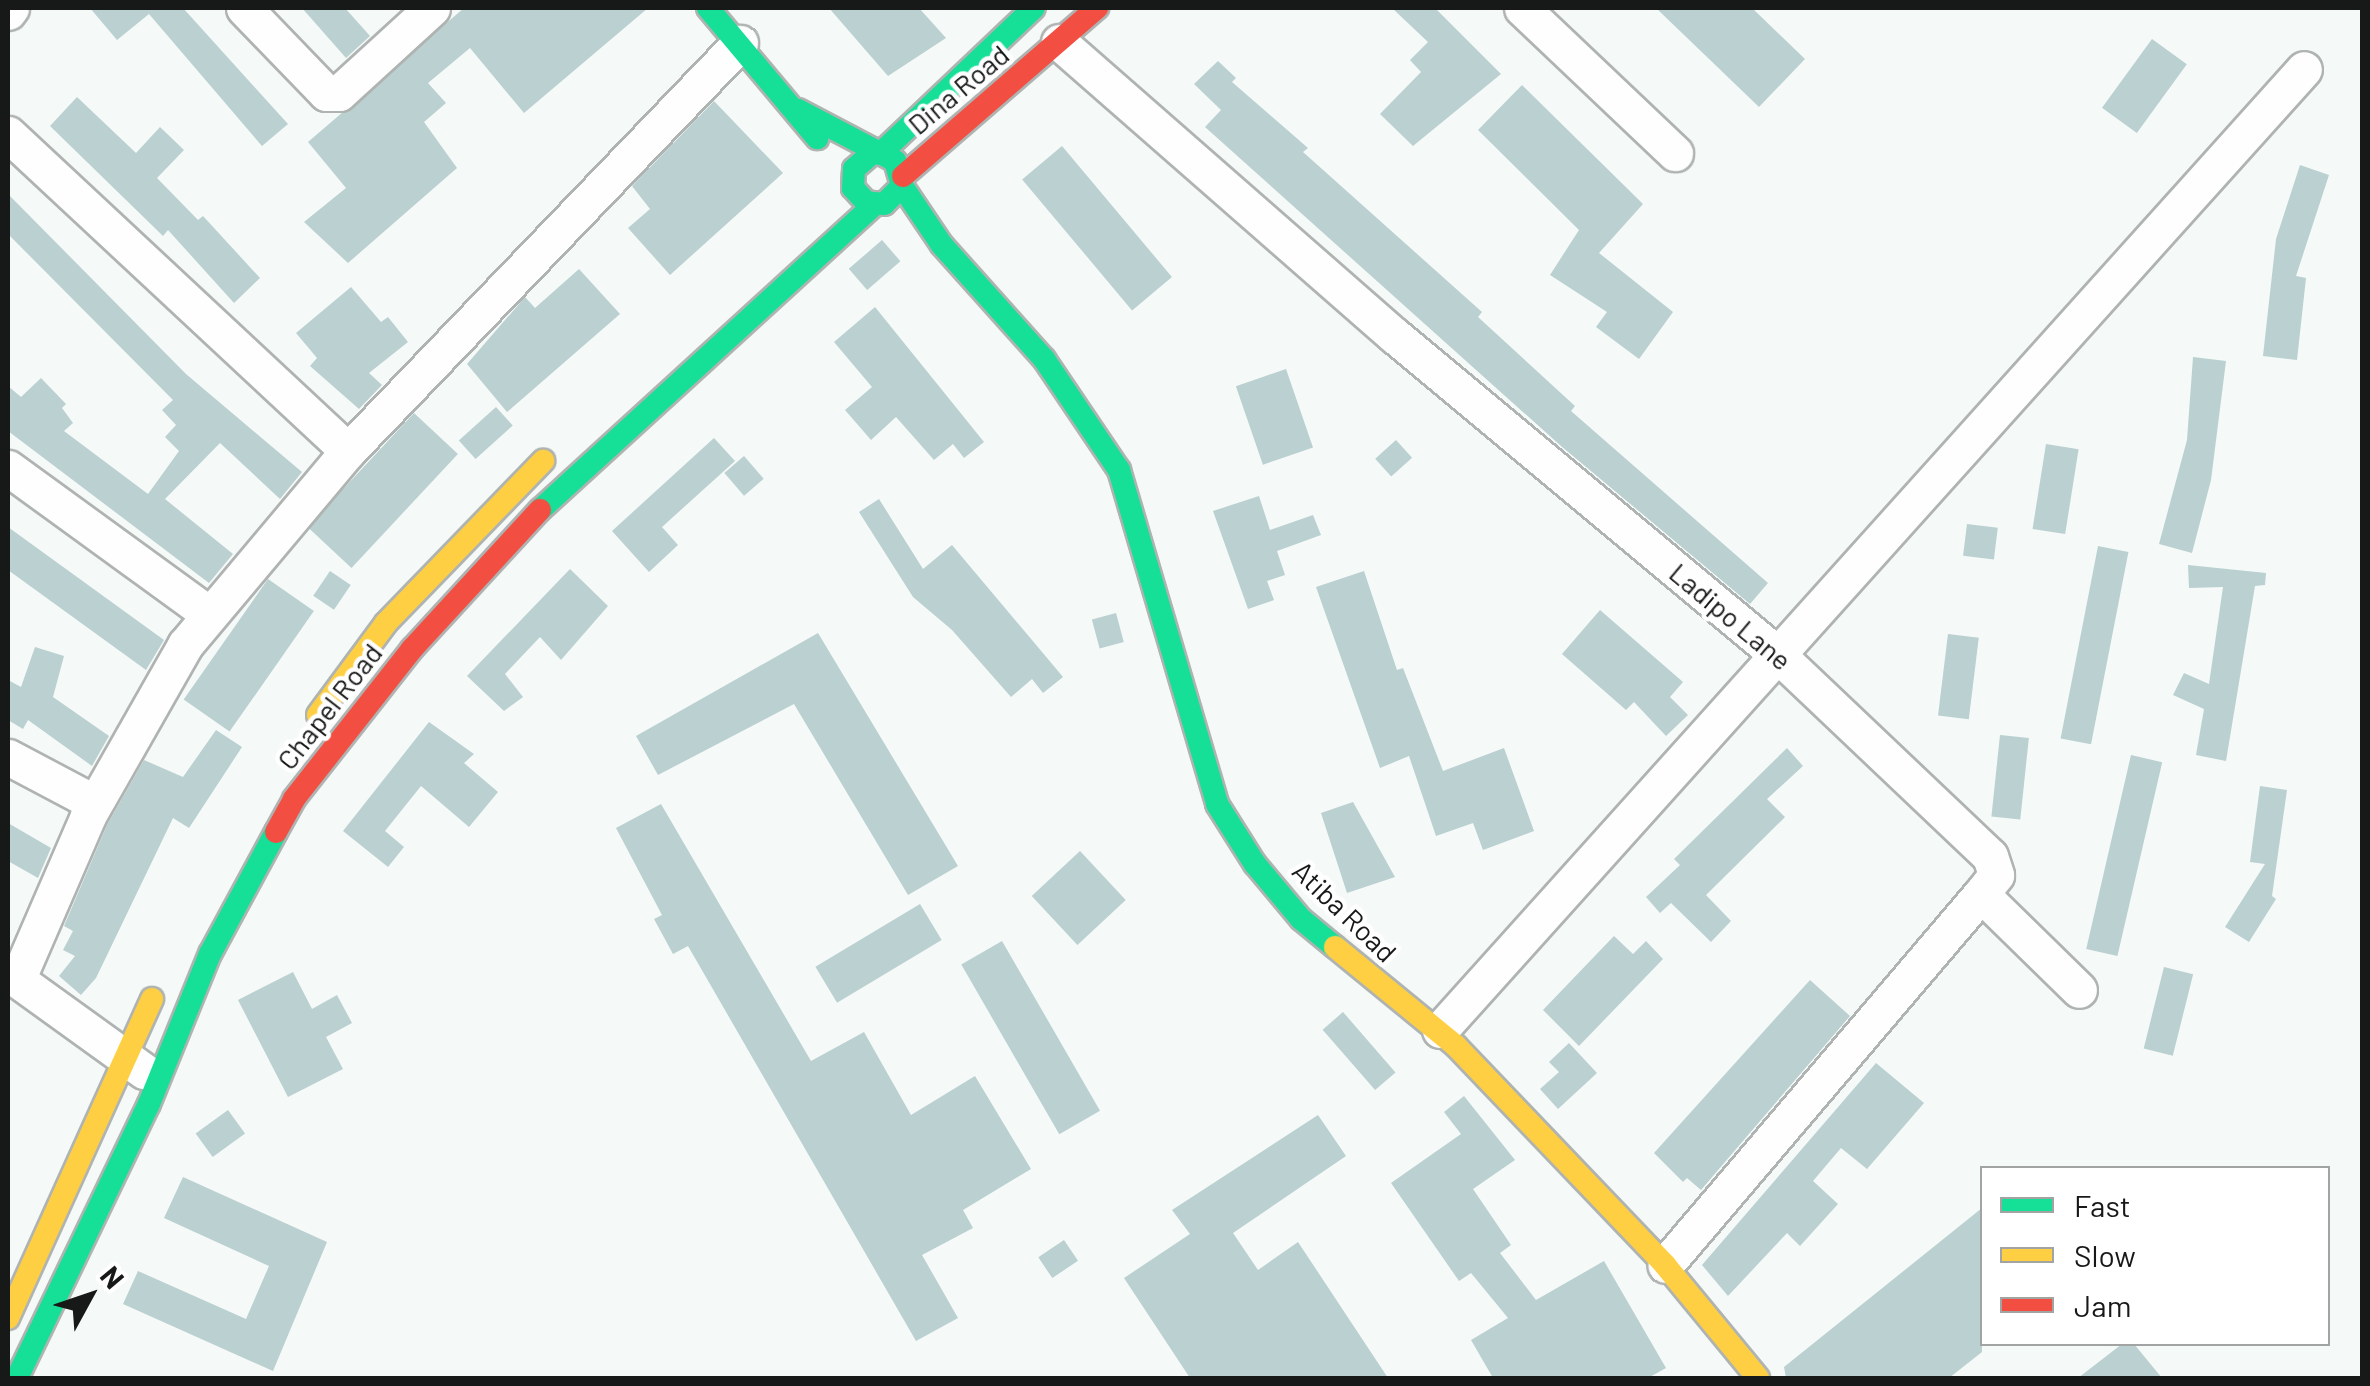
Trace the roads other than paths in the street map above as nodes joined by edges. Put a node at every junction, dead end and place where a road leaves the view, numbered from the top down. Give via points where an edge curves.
1 (244, 8) edge
2 (432, 8) edge
3 (708, 8) edge
4 (1034, 8) edge
5 (1097, 8) edge
6 (1522, 8) edge
7 (1059, 42) junction
8 (740, 43) junction
9 (2304, 69) dead end
10 (798, 110) junction
11 (8, 134) edge
12 (876, 154) junction
13 (1675, 154) dead end
14 (902, 181) junction
15 (848, 188) junction
16 (879, 204) junction
17 (942, 245) junction
18 (566, 441) dead end
19 (348, 451) junction
20 (8, 468) edge
21 (209, 614) junction
22 (1778, 654) junction
23 (304, 734) dead end
24 (8, 757) edge
25 (95, 803) junction
26 (1982, 894) junction
27 (164, 972) dead end
28 (13, 976) edge
29 (2079, 990) dead end
30 (1440, 1030) junction
31 (140, 1069) junction
32 (1665, 1265) junction
33 (8, 1318) edge
34 (17, 1378) edge
35 (1758, 1378) edge

1 - 2 street via 326,93 339,93
3 - 8 street
4 - 12 street, Dina Road
5 - 7 street, Dina Road
6 - 13 street
7 - 14 street, Dina Road
7 - 22 street, Ladipo Lane via 1395,336
8 - 10 street
8 - 19 street
9 - 22 street
10 - 12 street, Atiba Road
10 - 15 street, Atiba Road
11 - 19 street
12 - 14 street, Atiba Road via 895,161
12 - 15 street, Dina Road
14 - 16 street, Dina Road
14 - 17 street, Atiba Road
15 - 16 street, Atiba Road
16 - 17 street, Atiba Road
16 - 31 street, Chapel Road via 546,504 412,649 294,798
17 - 30 street, Atiba Road via 1044,359 1118,470 1217,804 1255,864 1314,930
18 - 23 street, Chapel Road via 386,622
19 - 21 street
20 - 21 street
21 - 25 street
22 - 26 street, Ladipo Lane via 1990,856 1996,875
22 - 30 street
24 - 25 street
25 - 28 street
26 - 29 street
26 - 32 street
27 - 31 street, Chapel Road
28 - 31 street
30 - 32 street, Atiba Road
31 - 33 street, Chapel Road
31 - 34 street, Chapel Road via 150,1104
32 - 35 street, Atiba Road

